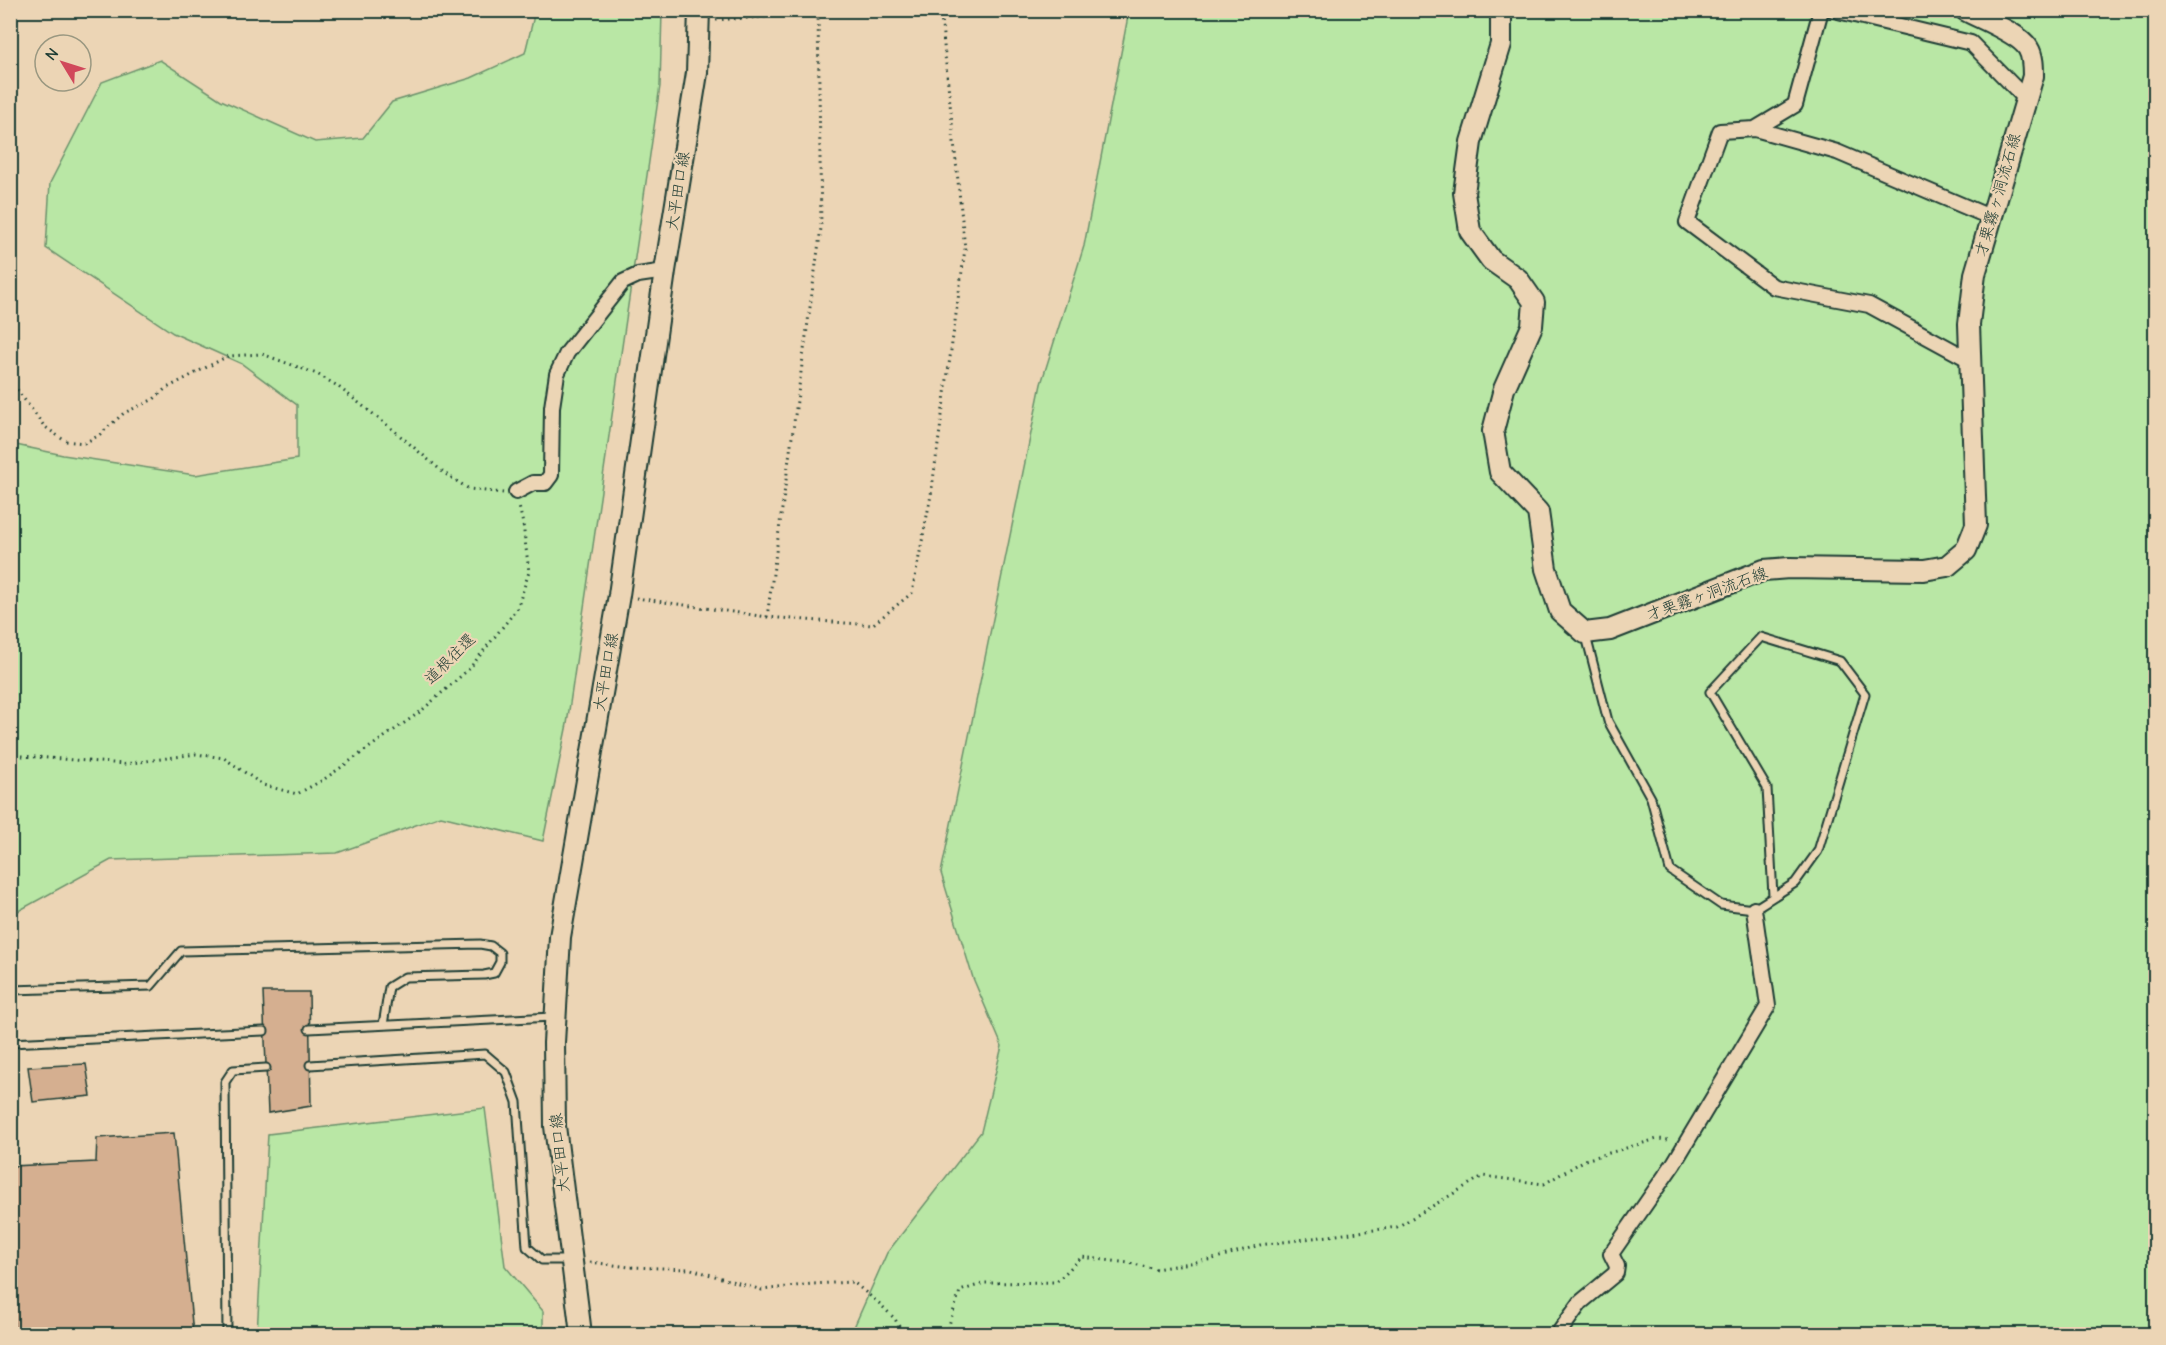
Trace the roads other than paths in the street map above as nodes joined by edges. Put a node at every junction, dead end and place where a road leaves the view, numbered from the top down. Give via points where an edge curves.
1 (1499, 10) edge
2 (1821, 10) edge
3 (1834, 10) edge
4 (1965, 10) edge
5 (699, 16) edge
6 (2026, 99) junction
7 (1755, 129) junction
8 (1992, 218) junction
9 (665, 271) junction
10 (1970, 360) junction
11 (516, 492) road end
12 (1585, 633) junction
13 (1773, 896) dead end
14 (1755, 909) junction
15 (10, 990) edge
16 (555, 1017) junction
17 (383, 1025) junction
18 (309, 1029) dead end
19 (264, 1031) dead end
20 (10, 1043) edge
21 (310, 1065) dead end
22 (266, 1068) dead end
23 (573, 1260) junction
24 (227, 1335) edge
25 (581, 1335) edge
26 (1558, 1335) edge

1 - 12 street via 1502,44 1471,142 1464,193 1470,231 1491,260 1518,279 1534,302 1532,326 1504,388 1493,431 1500,472 1538,512 1546,569 1560,611
2 - 7 street via 1795,105
3 - 6 street via 1971,43
4 - 6 street, 才栗霧ヶ洞流石線 via 2027,46 2033,76
5 - 9 street, 大平田口線 via 697,73
6 - 8 street, 才栗霧ヶ洞流石線
7 - 8 street via 1838,152
7 - 10 street via 1720,131 1687,222 1774,287 1869,305
8 - 10 street, 才栗霧ヶ洞流石線 via 1975,274 1969,324
9 - 11 street via 638,274 623,282 567,353 557,374 552,407 551,475 545,483 533,483
9 - 16 street, 大平田口線 via 619,595 560,937
10 - 12 street, 才栗霧ヶ洞流石線 via 1976,525 1966,550 1947,566 1924,570 1764,570 1610,630
12 - 14 lane via 1608,721 1651,798 1670,870 1721,905
13 - 14 lane via 1767,788 1710,692 1761,637 1840,661 1865,694 1818,850 1795,883
14 - 26 street via 1768,1006 1686,1143 1611,1254 1616,1273 1581,1302
15 - 17 lane via 151,986 181,951 480,944 500,953 494,973 405,977 389,987
16 - 17 lane
16 - 23 street, 大平田口線 via 555,1126
17 - 18 lane
19 - 20 lane
21 - 23 lane via 485,1054 506,1072 517,1102 527,1247 542,1260
22 - 24 lane via 233,1071 225,1082
23 - 25 street, 大平田口線

